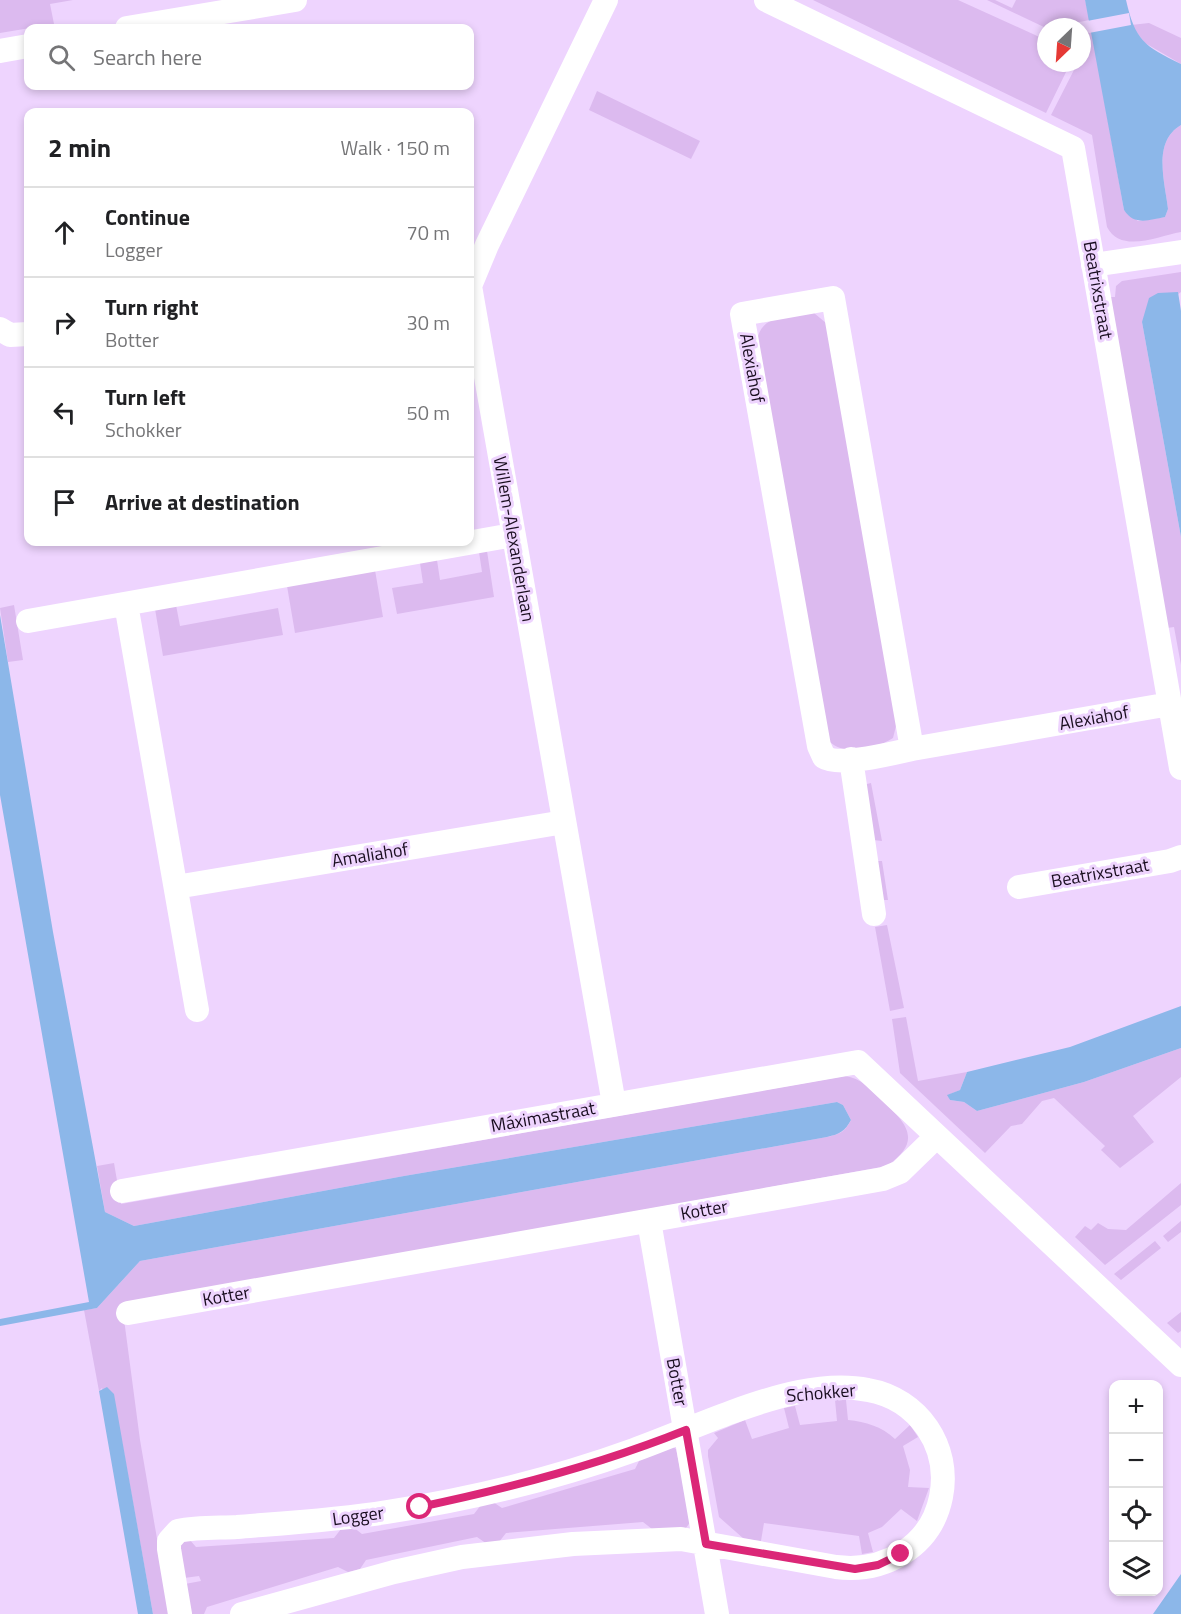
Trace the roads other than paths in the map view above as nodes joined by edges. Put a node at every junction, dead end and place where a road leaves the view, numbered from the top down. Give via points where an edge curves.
1 (294, 0) edge
2 (606, 0) edge
3 (766, 0) edge
4 (151, 24) edge
5 (24, 47) edge
6 (0, 51) edge
7 (1181, 252) edge
8 (476, 256) edge
9 (1093, 266) junction
10 (474, 309) edge
11 (0, 329) edge
12 (24, 334) edge
13 (513, 535) junction
14 (474, 542) edge
15 (451, 546) edge
16 (126, 604) junction
17 (28, 621) dead end
18 (1170, 704) junction
19 (912, 750) junction
20 (851, 759) junction
21 (1181, 768) edge
22 (564, 822) junction
23 (1181, 857) edge
24 (176, 887) junction
25 (1019, 887) dead end
26 (874, 914) dead end
27 (197, 1010) dead end
28 (614, 1104) junction
29 (936, 1137) junction
30 (122, 1191) dead end
31 (649, 1221) junction
32 (128, 1313) dead end
33 (1181, 1365) edge
34 (686, 1430) junction
35 (706, 1544) junction
36 (180, 1614) edge
37 (242, 1614) edge
38 (717, 1614) edge

1 - 4 street
2 - 8 street, Willem-Alexanderlaan
3 - 9 street, Beatrixstraat via 1073,148
5 - 6 street
7 - 9 street
9 - 18 street, Beatrixstraat
10 - 13 street, Willem-Alexanderlaan
11 - 12 street via 10,335
13 - 14 street
13 - 22 street, Willem-Alexanderlaan
15 - 16 street
16 - 17 street
16 - 24 street
18 - 19 street, Alexiahof
18 - 21 street, Beatrixstraat
19 - 20 street, Alexiahof
19 - 20 street, Alexiahof via 832,298 742,314 819,746 829,760
20 - 26 street
22 - 24 street, Amaliahof
22 - 28 street, Willem-Alexanderlaan
23 - 25 street, Beatrixstraat
24 - 27 street
28 - 29 street, Máximastraat via 858,1062
28 - 30 street, Máximastraat
29 - 31 street, Kotter via 889,1178
29 - 33 street
31 - 32 street, Kotter
31 - 34 street, Botter
34 - 35 street, Botter
34 - 35 street, Schokker via 780,1397 836,1388 860,1389 884,1394 911,1409 932,1434 942,1459 940,1503 929,1527 892,1560 846,1568
34 - 36 street, Logger via 606,1460 420,1507 333,1520 178,1531 169,1541 169,1549
35 - 37 street via 681,1539 612,1541 462,1557 329,1588
35 - 38 street, Botter

